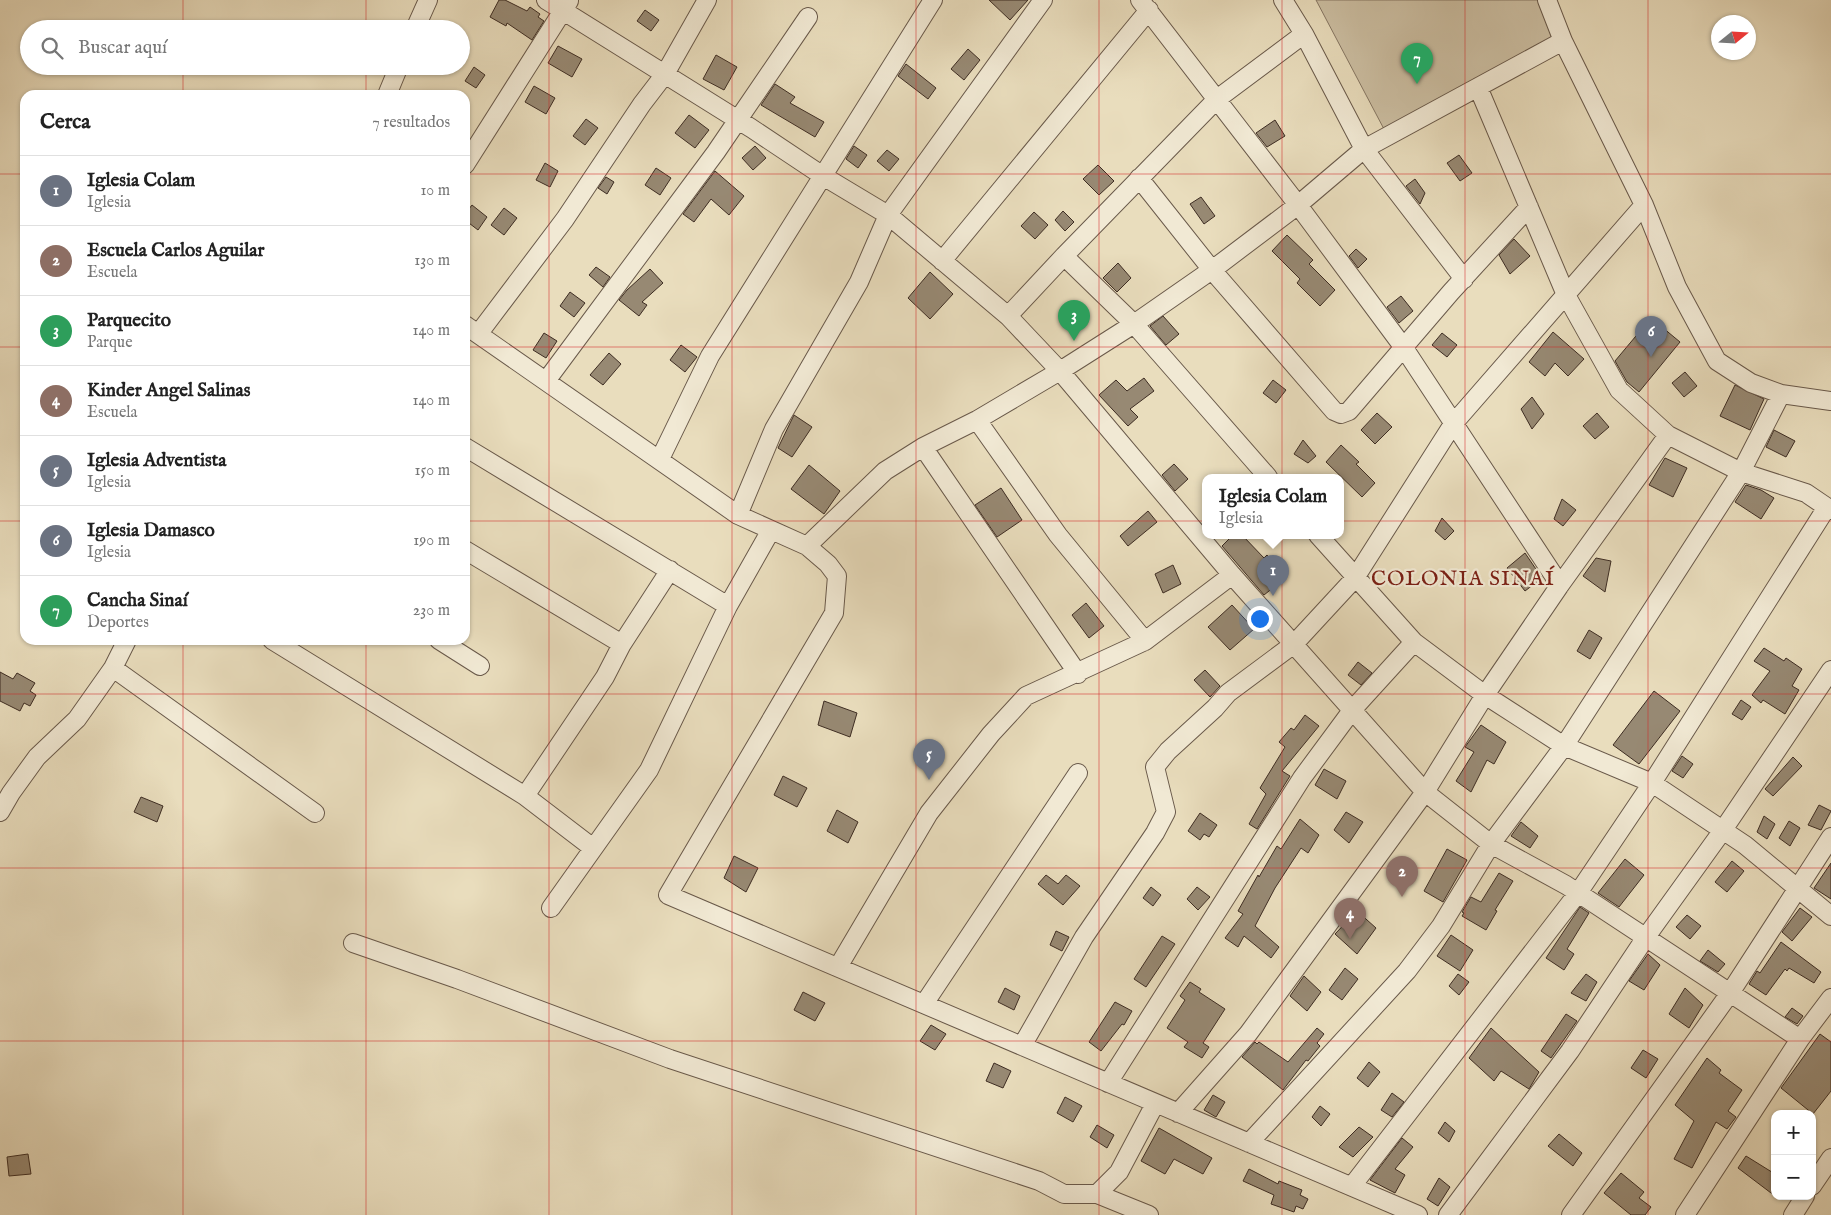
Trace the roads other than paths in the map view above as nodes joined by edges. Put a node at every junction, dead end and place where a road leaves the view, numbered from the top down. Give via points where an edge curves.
1 (428, 0) edge
2 (546, 0) edge
3 (707, 0) edge
4 (933, 0) edge
5 (1043, 0) edge
6 (1283, 0) edge
7 (1547, 0) edge
8 (567, 5) edge
9 (1145, 5) edge
10 (808, 17) dead end
11 (419, 20) edge
12 (1304, 34) junction
13 (1563, 41) junction
14 (665, 74) junction
15 (395, 75) edge
16 (1478, 87) junction
17 (389, 90) edge
18 (1218, 99) junction
19 (738, 119) junction
20 (1364, 149) junction
21 (470, 157) edge
22 (822, 176) junction
23 (1139, 178) junction
24 (1298, 205) junction
25 (1644, 206) junction
26 (1529, 207) junction
27 (888, 215) junction
28 (1064, 256) junction
29 (942, 261) junction
30 (1212, 270) junction
31 (1464, 279) junction
32 (1566, 295) junction
33 (1008, 316) junction
34 (1134, 324) junction
35 (472, 329) edge
36 (1404, 348) junction
37 (1060, 372) junction
38 (546, 381) junction
39 (1781, 394) junction
40 (1831, 401) edge
41 (977, 420) junction
42 (1453, 424) junction
43 (1668, 436) junction
44 (923, 447) junction
45 (470, 450) edge
46 (660, 459) junction
47 (1741, 472) junction
48 (1265, 474) edge
49 (1829, 509) edge
50 (738, 515) junction
51 (770, 530) junction
52 (1322, 539) edge
53 (807, 546) junction
54 (470, 553) edge
55 (670, 570) junction
56 (1232, 575) junction
57 (1356, 578) junction
58 (1560, 585) junction
59 (728, 606) junction
60 (1146, 641) junction
61 (1414, 642) junction
62 (622, 644) junction
63 (1294, 644) junction
64 (125, 645) edge
65 (280, 645) edge
66 (447, 645) edge
67 (480, 666) dead end
68 (113, 668) junction
69 (1831, 670) edge
70 (1078, 674) junction
71 (1485, 696) junction
72 (1353, 709) junction
73 (1564, 746) junction
74 (1078, 773) dead end
75 (1652, 783) junction
76 (1425, 792) junction
77 (525, 796) junction
78 (0, 812) edge
79 (315, 814) dead end
80 (1723, 830) junction
81 (1831, 837) edge
82 (1491, 844) junction
83 (593, 848) junction
84 (1798, 888) junction
85 (1578, 893) junction
86 (551, 908) dead end
87 (1831, 916) edge
88 (1646, 937) junction
89 (353, 944) dead end
90 (838, 967) junction
91 (1730, 992) junction
92 (1831, 998) edge
93 (924, 1004) junction
94 (1800, 1039) junction
95 (1022, 1046) junction
96 (1108, 1083) junction
97 (1155, 1104) junction
98 (1178, 1113) junction
99 (1249, 1143) junction
100 (1831, 1158) edge
101 (1816, 1180) edge
102 (1352, 1186) junction
103 (1097, 1194) junction
104 (1802, 1200) edge
105 (1395, 1211) edge
106 (1149, 1215) edge
107 (1418, 1215) edge
108 (1448, 1215) edge
109 (1571, 1215) edge
110 (1684, 1215) edge
111 (1792, 1215) edge

1 - 11 street
2 - 8 street
3 - 14 street
4 - 22 street
5 - 27 street
6 - 12 street
7 - 13 street
8 - 14 street
8 - 21 street
9 - 18 street
9 - 29 street
10 - 19 street
12 - 18 street
12 - 20 street
13 - 16 street
13 - 25 street
14 - 19 street
14 - 35 street via 565,219
15 - 17 street
16 - 20 street
16 - 26 street
18 - 23 street
18 - 24 street
19 - 22 street
19 - 38 street
20 - 24 street
20 - 31 street
22 - 27 street
22 - 46 street via 710,356
23 - 28 street
23 - 30 street
24 - 30 street
24 - 36 street
25 - 32 street
25 - 39 street via 1677,287 1717,361 1751,383
26 - 31 street
26 - 32 street
27 - 29 street
27 - 50 street via 859,282 774,429
28 - 33 street
28 - 34 street
29 - 33 street
30 - 34 street
30 - 36 street via 1334,412 1349,411
31 - 36 street
32 - 42 street
32 - 43 street via 1620,390
33 - 37 street
34 - 37 street
34 - 48 street
35 - 38 street
36 - 42 street
37 - 41 street
37 - 56 street
38 - 46 street
39 - 40 street
39 - 47 street
41 - 44 street
41 - 60 street via 1058,535
42 - 57 street
42 - 58 street
43 - 47 street
43 - 58 street
44 - 53 street via 886,471
44 - 70 street
45 - 55 street
46 - 50 street
47 - 49 street via 1806,493
47 - 73 street
49 - 75 street
50 - 51 street
51 - 53 street
51 - 59 street
52 - 57 street
53 - 90 street via 837,576 834,613 668,895
54 - 62 street
55 - 59 street
55 - 62 street
56 - 60 street
56 - 63 street
57 - 61 street
57 - 63 street
58 - 71 street
59 - 83 street via 649,770
60 - 70 street
61 - 71 street
61 - 72 street
62 - 77 street via 605,677
63 - 72 street
63 - 95 street via 1228,693 1155,767 1166,812 1084,937
64 - 68 street
65 - 77 street
66 - 67 street
68 - 78 street via 77,719 37,757
68 - 79 street
69 - 80 street
70 - 90 street via 1026,696 991,734 929,813
71 - 73 street
71 - 76 street
72 - 76 street
72 - 96 street via 1302,778
73 - 75 street
73 - 82 street
74 - 93 street
75 - 80 street
75 - 85 street
76 - 82 street
76 - 98 street via 1248,1034
77 - 83 street
80 - 84 street
80 - 88 street
81 - 84 street
82 - 85 street
82 - 99 street via 1441,926 1408,971
83 - 86 street
84 - 87 street
84 - 91 street
85 - 88 street
85 - 102 street
88 - 91 street
88 - 108 street via 1570,1051
89 - 103 street via 457,979 670,1059 1039,1181 1064,1194
90 - 93 street
91 - 94 street
91 - 109 street
92 - 94 street
93 - 95 street
94 - 110 street
95 - 96 street
96 - 97 street
97 - 98 street
97 - 103 street via 1119,1172
98 - 99 street
99 - 102 street
100 - 101 street
102 - 105 street
103 - 106 street
104 - 111 street
105 - 107 street

